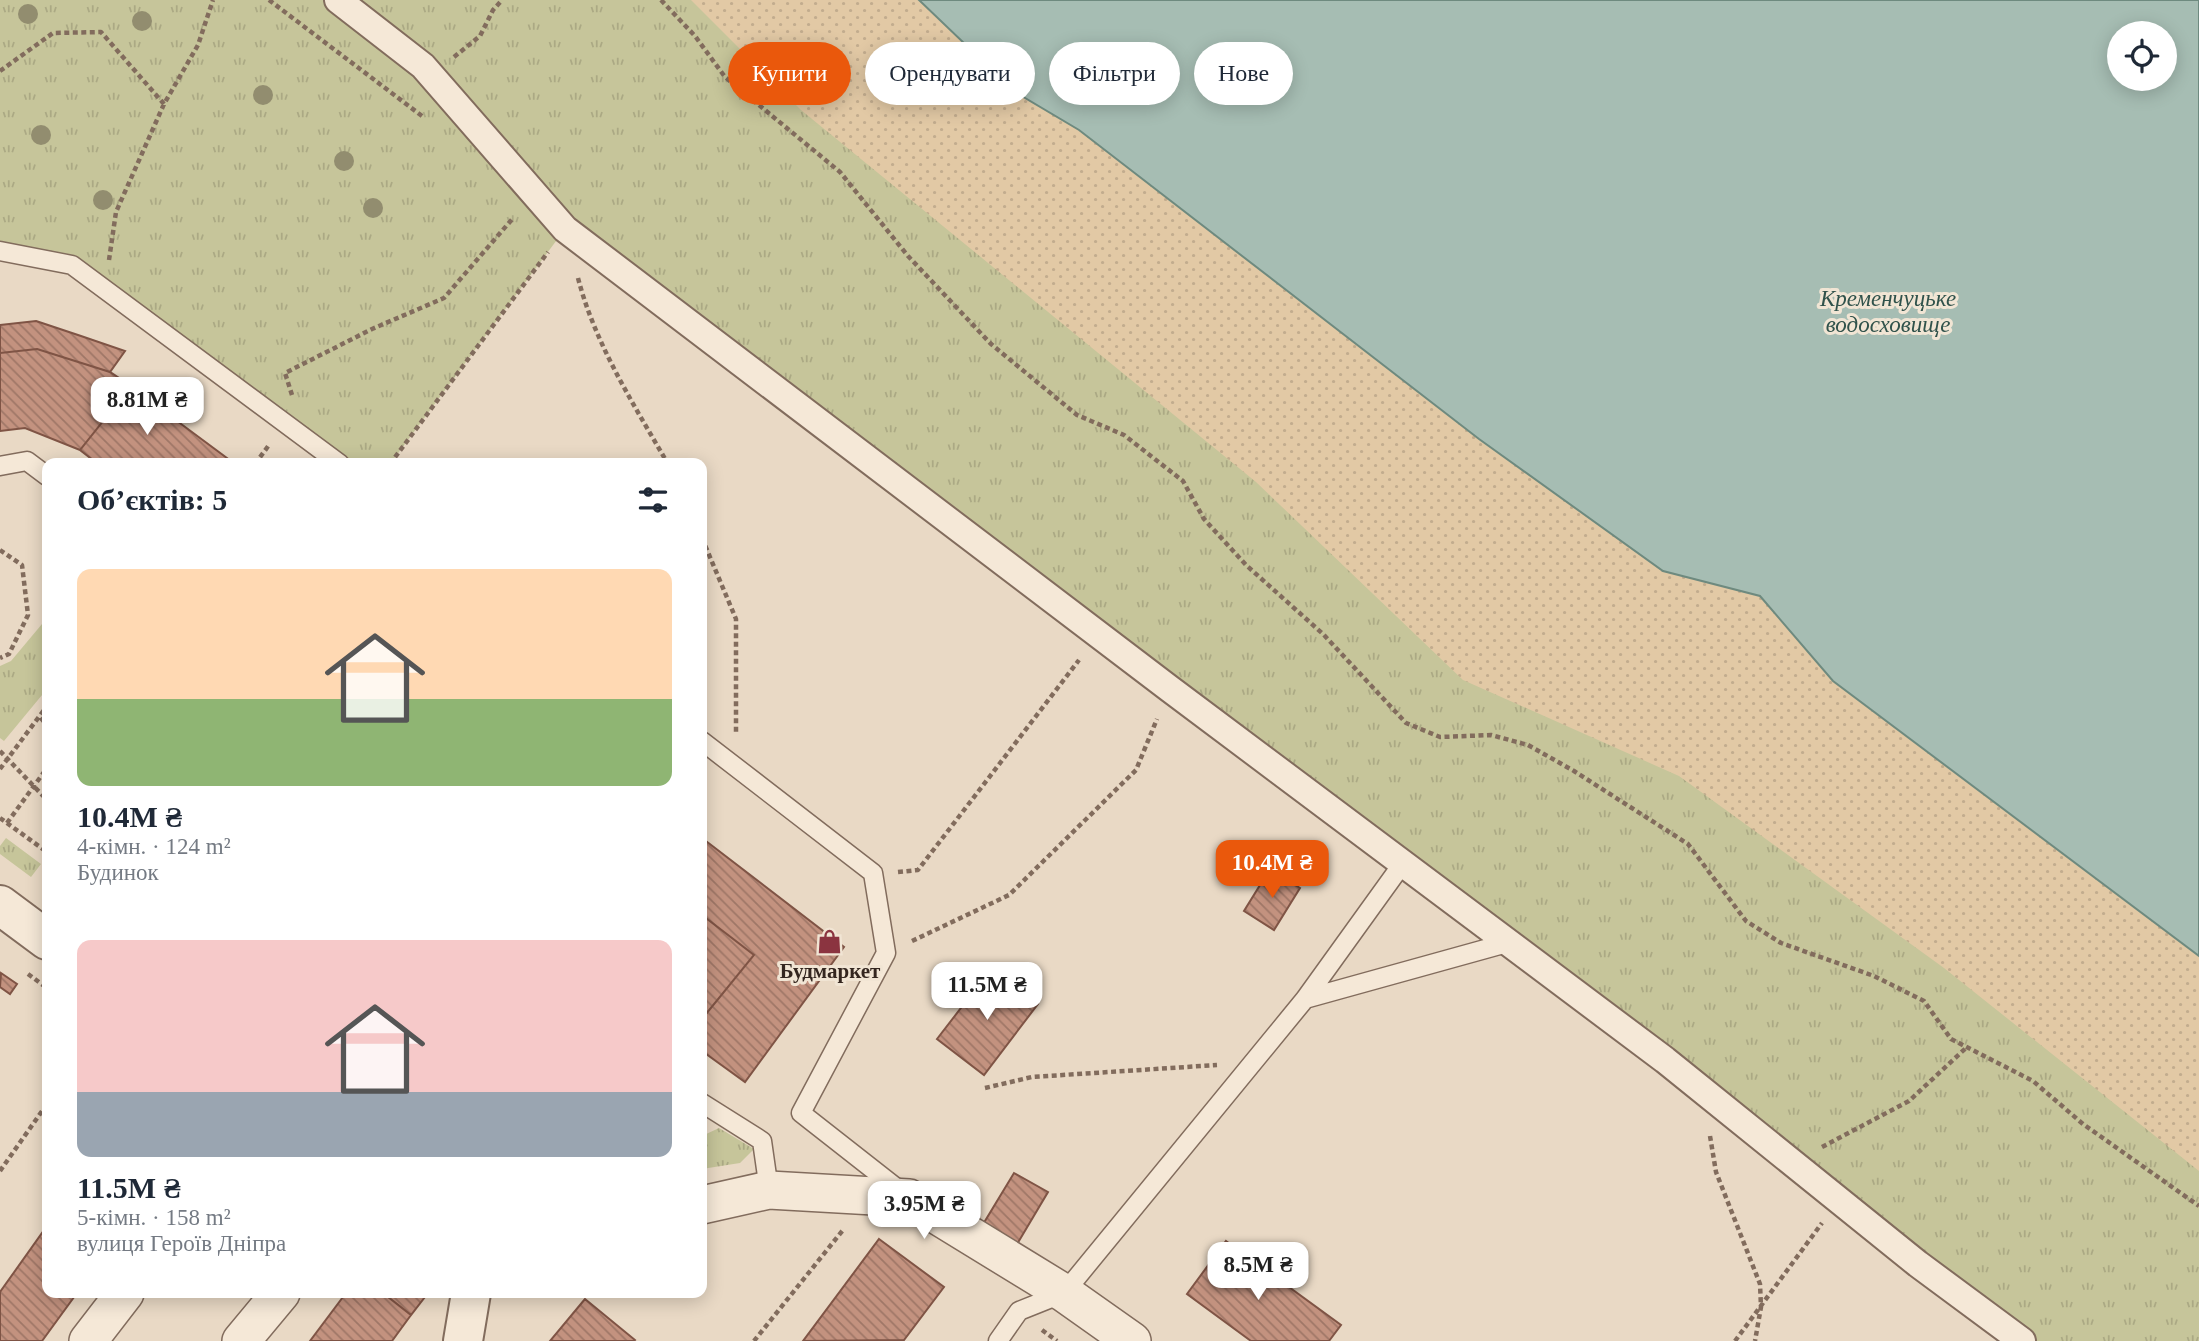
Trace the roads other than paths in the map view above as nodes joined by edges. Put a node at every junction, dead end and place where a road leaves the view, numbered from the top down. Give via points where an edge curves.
1 (338, 0) edge
2 (0, 251) edge
3 (332, 458) edge
4 (0, 466) edge
5 (42, 472) edge
6 (707, 745) edge
7 (1403, 863) junction
8 (3, 913) edge
9 (42, 937) edge
10 (1507, 943) junction
11 (1305, 999) junction
12 (707, 1106) edge
13 (769, 1190) junction
14 (909, 1198) junction
15 (707, 1204) edge
16 (1064, 1293) junction
17 (121, 1298) edge
18 (271, 1298) edge
19 (470, 1298) edge
20 (88, 1341) edge
21 (241, 1341) edge
22 (463, 1341) edge
23 (998, 1341) edge
24 (1132, 1341) edge
25 (2022, 1341) edge

1 - 7 street via 423,66 565,229
2 - 3 lane via 72,265
4 - 5 lane via 27,461
6 - 14 lane via 873,873 886,953 801,1113
7 - 10 street
7 - 11 lane
8 - 9 street
10 - 11 lane
10 - 25 street
11 - 16 lane
12 - 13 lane via 762,1141
13 - 14 street
13 - 15 street
14 - 16 street
16 - 23 lane via 1019,1311
16 - 24 street
17 - 20 street
18 - 21 street
19 - 22 street

